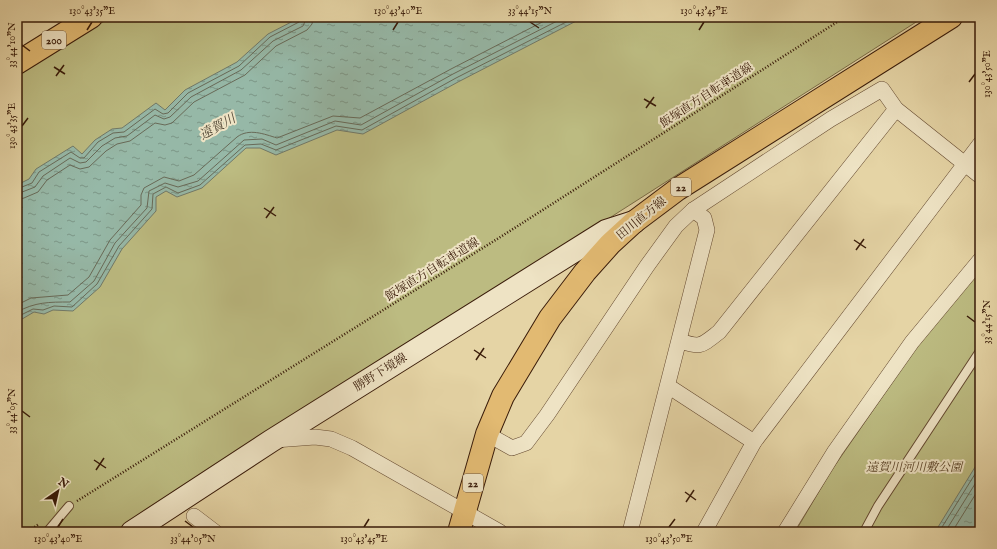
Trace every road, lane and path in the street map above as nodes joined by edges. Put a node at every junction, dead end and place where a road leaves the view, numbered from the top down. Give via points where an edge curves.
1 (91, 17) edge
2 (845, 17) edge
3 (950, 17) edge
4 (17, 63) edge
5 (896, 109) junction
6 (980, 144) edge
7 (965, 164) junction
8 (980, 176) edge
9 (693, 210) junction
10 (634, 222) junction
11 (980, 260) edge
12 (680, 341) junction
13 (980, 351) edge
14 (668, 386) junction
15 (487, 434) junction
16 (271, 441) junction
17 (754, 442) junction
18 (69, 506) joint
19 (464, 511) junction
20 (194, 516) dead end
21 (45, 521) dead end
22 (27, 532) edge
23 (47, 532) edge
24 (132, 532) edge
25 (214, 532) edge
26 (459, 532) edge
27 (500, 532) edge
28 (630, 532) edge
29 (704, 532) edge
30 (785, 532) edge
31 (864, 532) edge

1 - 4 main road, 200
2 - 18 path, 飯塚直方自転車道線 via 502,236
3 - 10 main road, 田川直方線 / 22 via 678,189
5 - 7 street
5 - 9 street via 882,89 831,119
5 - 12 street via 719,332 705,343 696,346
6 - 7 street
7 - 8 street
7 - 17 street
9 - 12 street via 704,218 707,230
9 - 15 street via 676,226 647,266 526,443 512,448
10 - 15 main road, 田川直方線 / 22 via 585,272 550,318 504,396
10 - 16 main road, 勝野下境線 via 606,231
11 - 30 street via 912,342 835,451
12 - 14 street
13 - 31 lane via 878,506
14 - 17 street
14 - 28 street
15 - 19 main road, 田川直方線 / 22
16 - 19 street via 315,437 331,439 352,448
16 - 24 main road, 勝野下境線
17 - 29 street
18 - 23 lane
19 - 26 main road, 田川直方線 / 22
19 - 27 street
20 - 25 street
21 - 22 path

